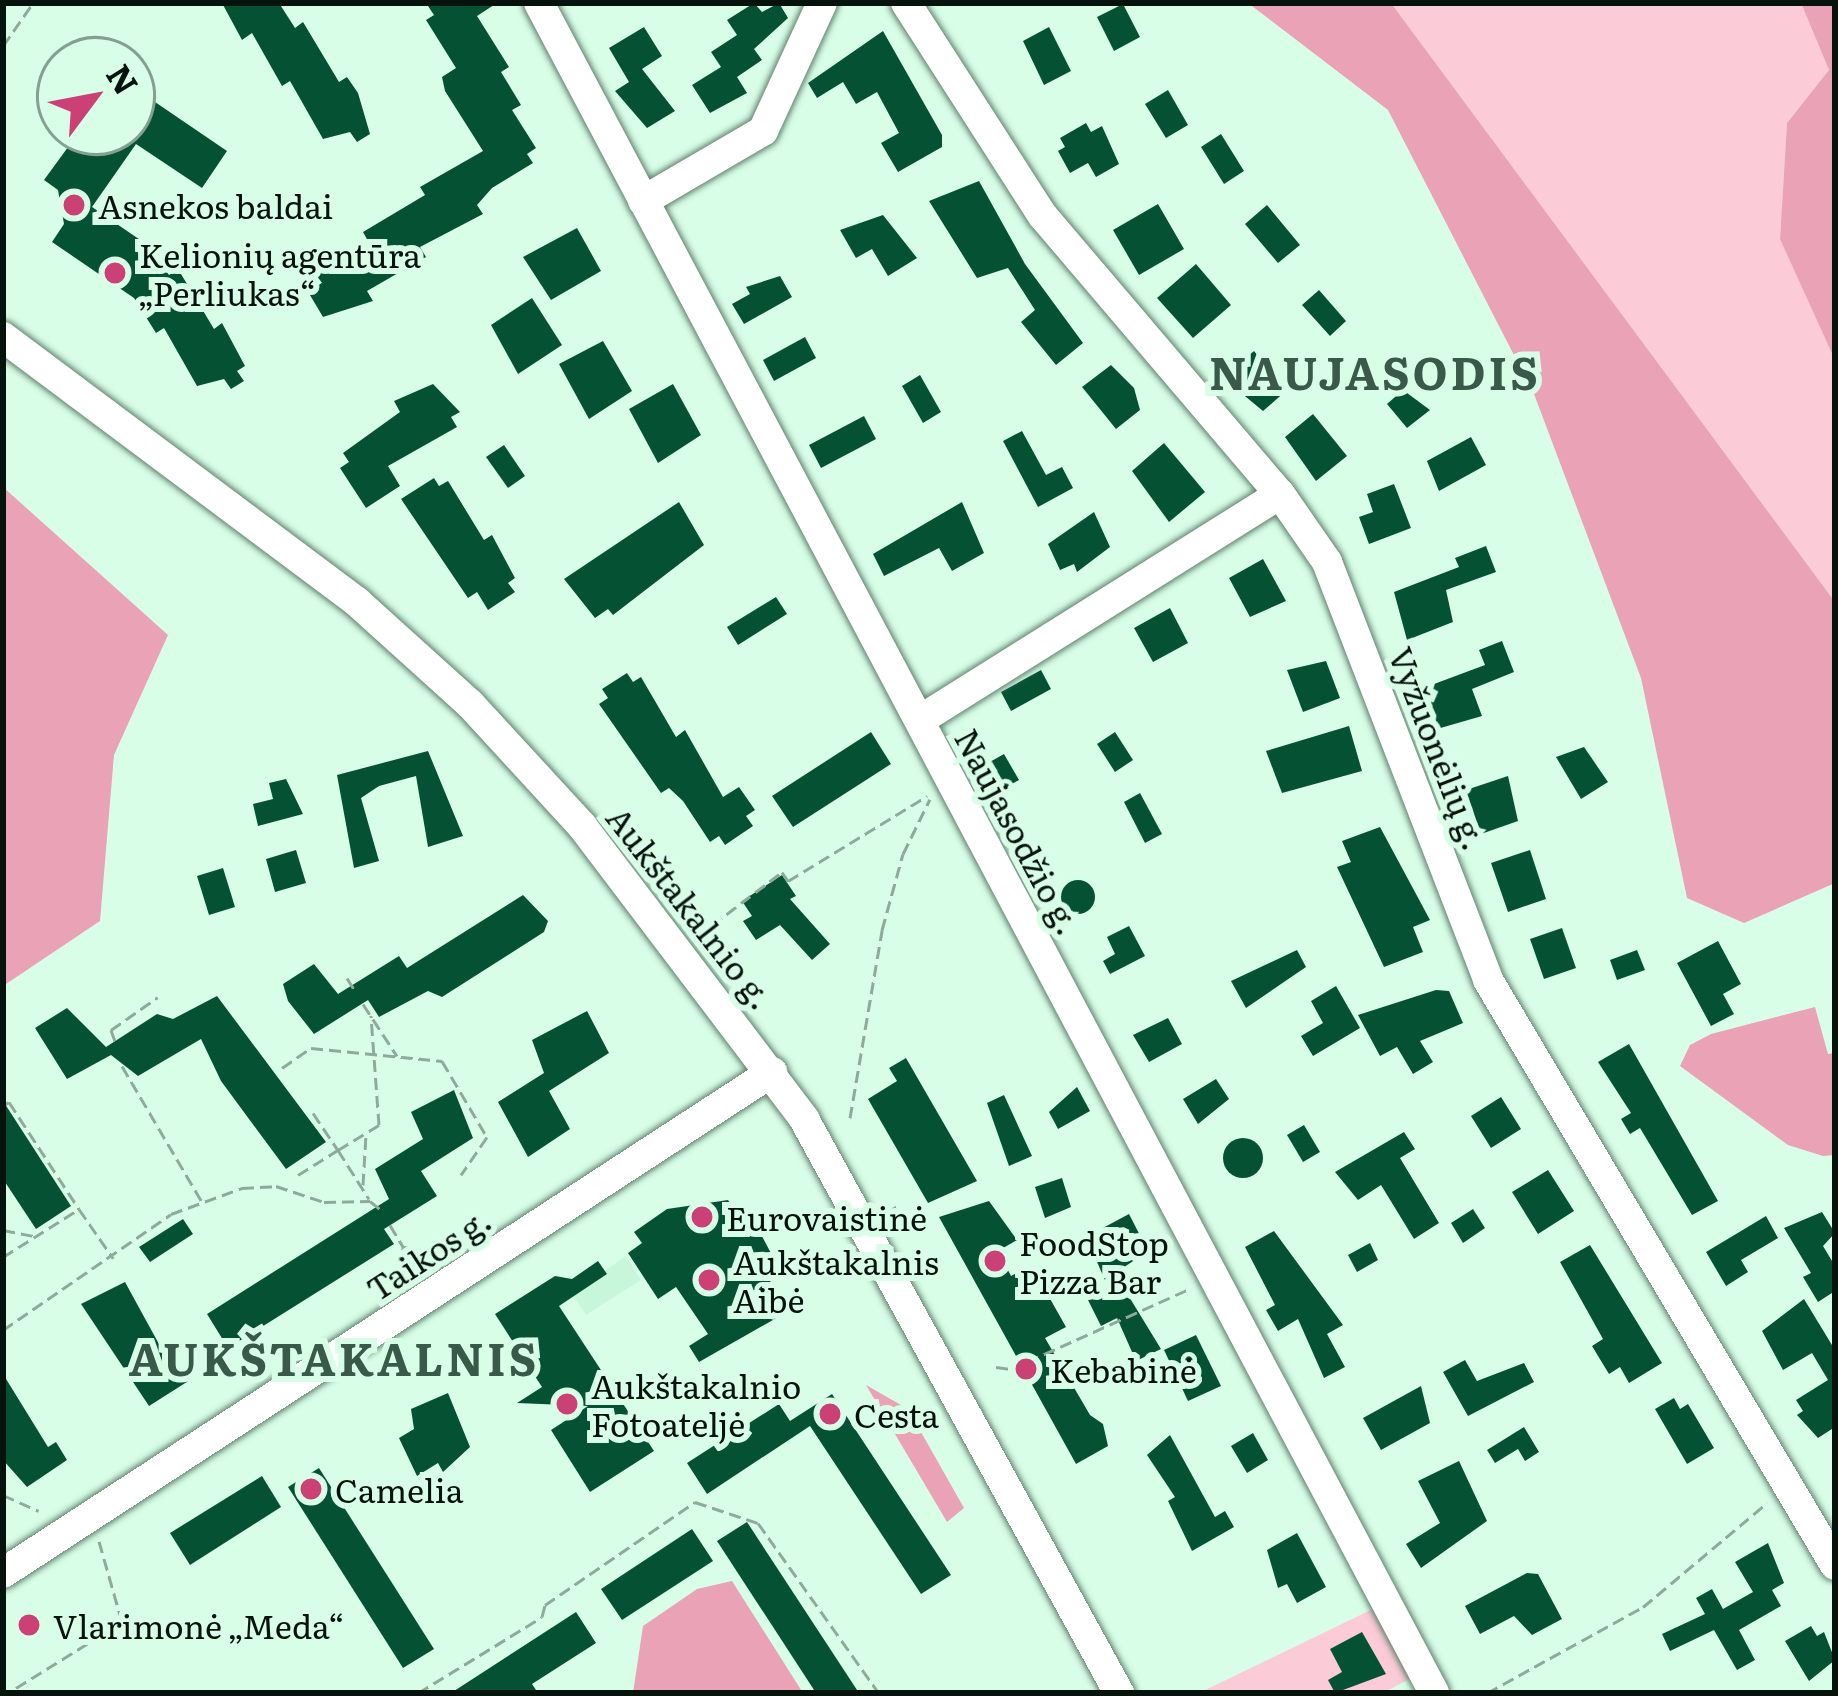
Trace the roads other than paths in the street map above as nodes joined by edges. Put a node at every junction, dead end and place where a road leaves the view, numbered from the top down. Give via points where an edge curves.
1 (538, 3) edge
2 (822, 3) edge
3 (906, 3) edge
4 (643, 201) junction
5 (3, 337) edge
6 (1280, 494) junction
7 (920, 720) junction
8 (772, 1072) junction
9 (1835, 1565) edge
10 (3, 1573) edge
11 (1120, 1693) edge
12 (1434, 1693) edge

1 - 4 street, Naujasodžio g.
2 - 4 street via 763,131
3 - 6 street, Vyžuonėlių g. via 1043,216
4 - 7 street, Naujasodžio g.
5 - 8 street, Aukštakalnio g. via 357,602 452,688 582,826
6 - 7 street
6 - 9 street, Vyžuonėlių g. via 1340,586 1488,980
7 - 12 street, Naujasodžio g.
8 - 10 street, Taikos g.
8 - 11 street, Aukštakalnio g. via 911,1306

